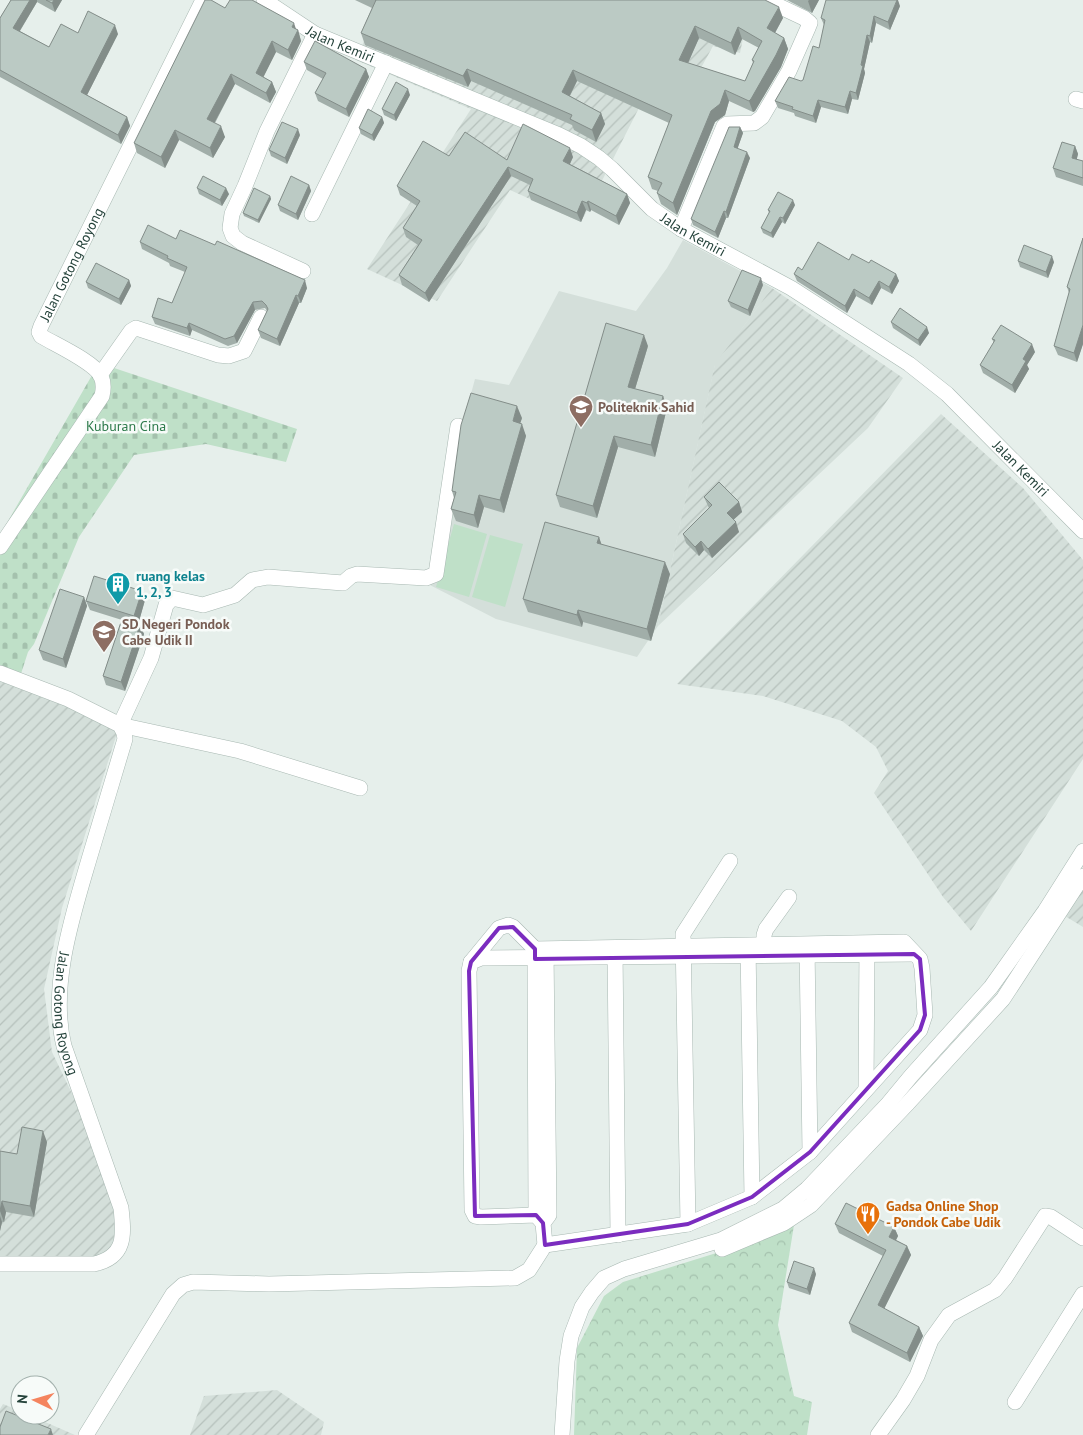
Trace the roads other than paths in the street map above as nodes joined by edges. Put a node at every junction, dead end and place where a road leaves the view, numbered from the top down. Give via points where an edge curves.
1 (203, 0) edge
2 (264, 0) edge
3 (766, 5) edge
4 (315, 34) junction
5 (386, 63) junction
6 (312, 214) dead end
7 (681, 229) junction
8 (303, 271) dead end
9 (261, 317) dead end
10 (100, 375) junction
11 (458, 426) dead end
12 (1083, 531) edge
13 (0, 547) edge
14 (0, 673) edge
15 (120, 725) junction
16 (360, 788) dead end
17 (1083, 851) edge
18 (730, 861) dead end
19 (1083, 876) edge
20 (789, 896) dead end
21 (764, 944) junction
22 (867, 949) junction
23 (748, 950) junction
24 (807, 950) junction
25 (615, 952) junction
26 (683, 952) junction
27 (541, 954) junction
28 (471, 962) junction
29 (866, 1089) junction
30 (810, 1152) junction
31 (752, 1197) junction
32 (539, 1219) junction
33 (688, 1224) junction
34 (618, 1235) junction
35 (1083, 1238) edge
36 (545, 1245) junction
37 (0, 1264) edge
38 (1083, 1294) edge
39 (1015, 1402) dead end
40 (86, 1435) edge
41 (562, 1435) edge
42 (568, 1435) edge
43 (878, 1435) edge

1 - 10 street, Jalan Gotong Royong via 39,332
2 - 4 street, Jalan Kemiri
3 - 7 street via 810,23 789,71 762,117 754,123 724,126
4 - 5 street, Jalan Kemiri
4 - 8 street via 267,131 232,214 230,228 242,244
5 - 6 street
5 - 7 street, Jalan Kemiri via 581,146 612,169 652,209
7 - 12 street, Jalan Kemiri via 791,288 909,364 947,394
9 - 10 street via 244,351 229,356 136,328
10 - 13 street via 104,386 102,396
11 - 15 street via 436,574 426,578 357,574 343,583 268,577 252,580 234,595 202,605 172,598 166,605 151,658
14 - 15 street via 68,699
15 - 16 street via 240,751
15 - 37 street, Jalan Gotong Royong via 125,739 80,891 64,960 58,1009 64,1046 122,1208 124,1230 121,1246 114,1256 94,1264
17 - 41 street via 992,987 887,1106 807,1189 783,1209 720,1240 604,1278 582,1307 571,1336
18 - 26 street via 686,928
19 - 42 street via 1003,999 811,1205 784,1223 725,1248 628,1278 610,1286 597,1300 577,1342 572,1367
20 - 21 street via 766,929
21 - 23 street
21 - 24 street
22 - 24 street
22 - 29 street
22 - 29 street via 914,954 920,959 925,1016 920,1030
23 - 24 street
23 - 26 street
23 - 31 street
24 - 30 street
25 - 26 street
25 - 27 street
25 - 34 street
26 - 33 street
27 - 28 street via 481,958
27 - 28 street via 508,925 499,928
27 - 32 street via 549,1215
28 - 32 street via 472,1210 475,1216 481,1217
29 - 30 street
30 - 31 street
31 - 33 street
32 - 36 street
33 - 34 street
34 - 36 street
35 - 43 street via 1045,1216 995,1290 949,1315 931,1340 917,1376 903,1400
36 - 40 street via 529,1270 515,1278 269,1284 193,1282 183,1285 173,1294
38 - 39 street

